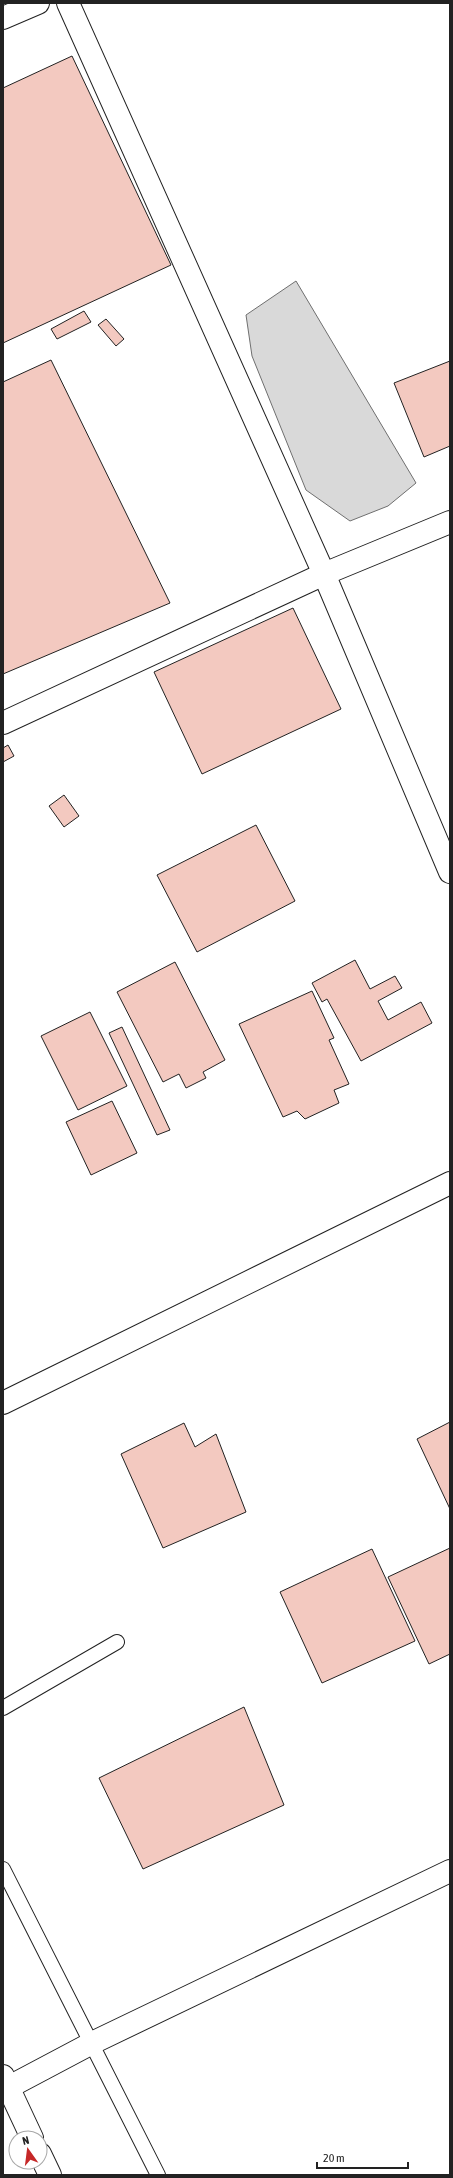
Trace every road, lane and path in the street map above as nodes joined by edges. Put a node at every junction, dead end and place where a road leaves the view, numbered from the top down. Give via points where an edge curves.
1 (38, 3) edge
2 (68, 3) edge
3 (3, 18) edge
4 (450, 522) edge
5 (324, 574) junction
6 (3, 723) edge
7 (450, 872) edge
8 (450, 1183) edge
9 (3, 1403) edge
10 (117, 1642) dead end
11 (3, 1708) edge
12 (3, 1869) edge
13 (450, 1871) edge
14 (92, 2043) junction
15 (6, 2082) edge
16 (28, 2130) edge
17 (158, 2175) edge

1 - 3 main road
2 - 5 main road
4 - 5 main road
5 - 6 main road
5 - 7 main road
8 - 9 main road
10 - 11 lane
12 - 14 lane
13 - 14 main road
14 - 15 main road
14 - 17 lane
15 - 16 main road

